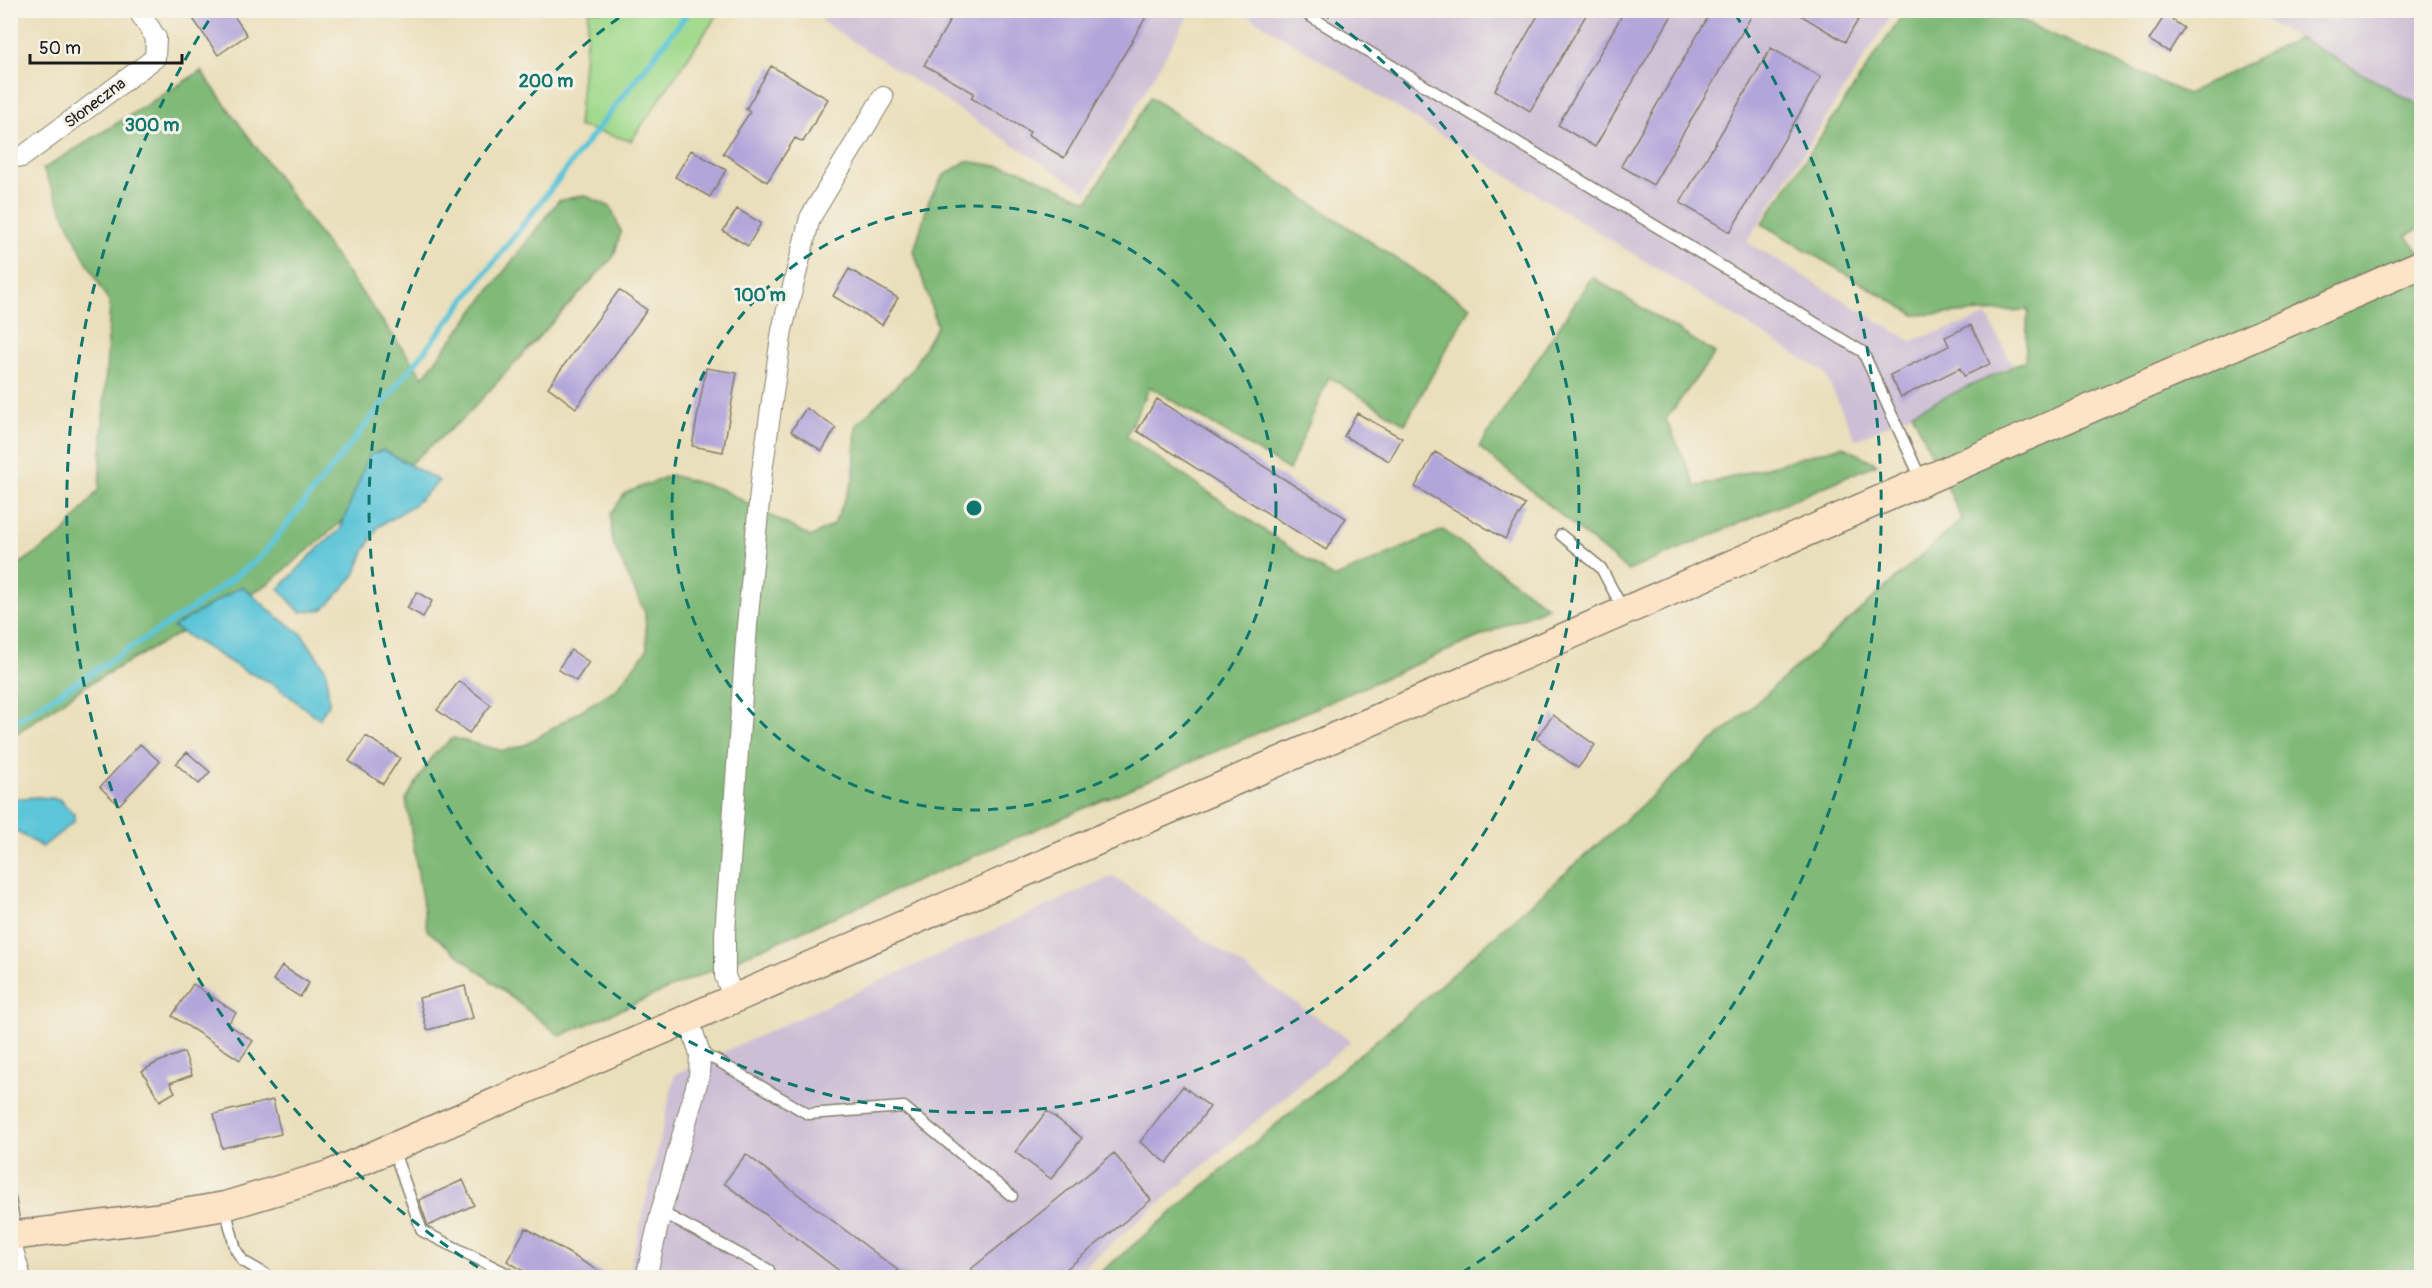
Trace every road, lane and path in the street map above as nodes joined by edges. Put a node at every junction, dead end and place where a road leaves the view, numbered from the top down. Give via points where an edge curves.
1 (138, 10) edge
2 (1300, 10) edge
3 (883, 97) dead end
4 (22, 157) dead end
5 (2421, 264) edge
6 (1922, 481) junction
7 (1561, 535) dead end
8 (1624, 611) junction
9 (734, 999) junction
10 (689, 1020) junction
11 (700, 1054) junction
12 (393, 1149) junction
13 (1012, 1196) dead end
14 (10, 1198) edge
15 (225, 1206) junction
16 (661, 1212) junction
17 (12, 1237) edge
18 (21, 1278) edge
19 (272, 1278) edge
20 (516, 1278) edge
21 (646, 1278) edge
22 (770, 1278) edge

1 - 4 street, Słoneczna via 156,38 155,58
2 - 6 lane via 1863,352
3 - 9 street via 810,218 782,330 762,472 747,626 725,933 725,976
5 - 6 street
6 - 8 street
7 - 8 lane via 1601,568
8 - 9 street
9 - 10 street
10 - 11 street
10 - 12 street
11 - 13 lane via 808,1114 904,1107
11 - 16 street via 699,1076
12 - 15 street via 329,1175
12 - 20 lane via 422,1231
14 - 17 lane
15 - 17 street
15 - 19 lane via 236,1250 243,1261
16 - 21 street
16 - 22 lane via 769,1270
17 - 18 street

